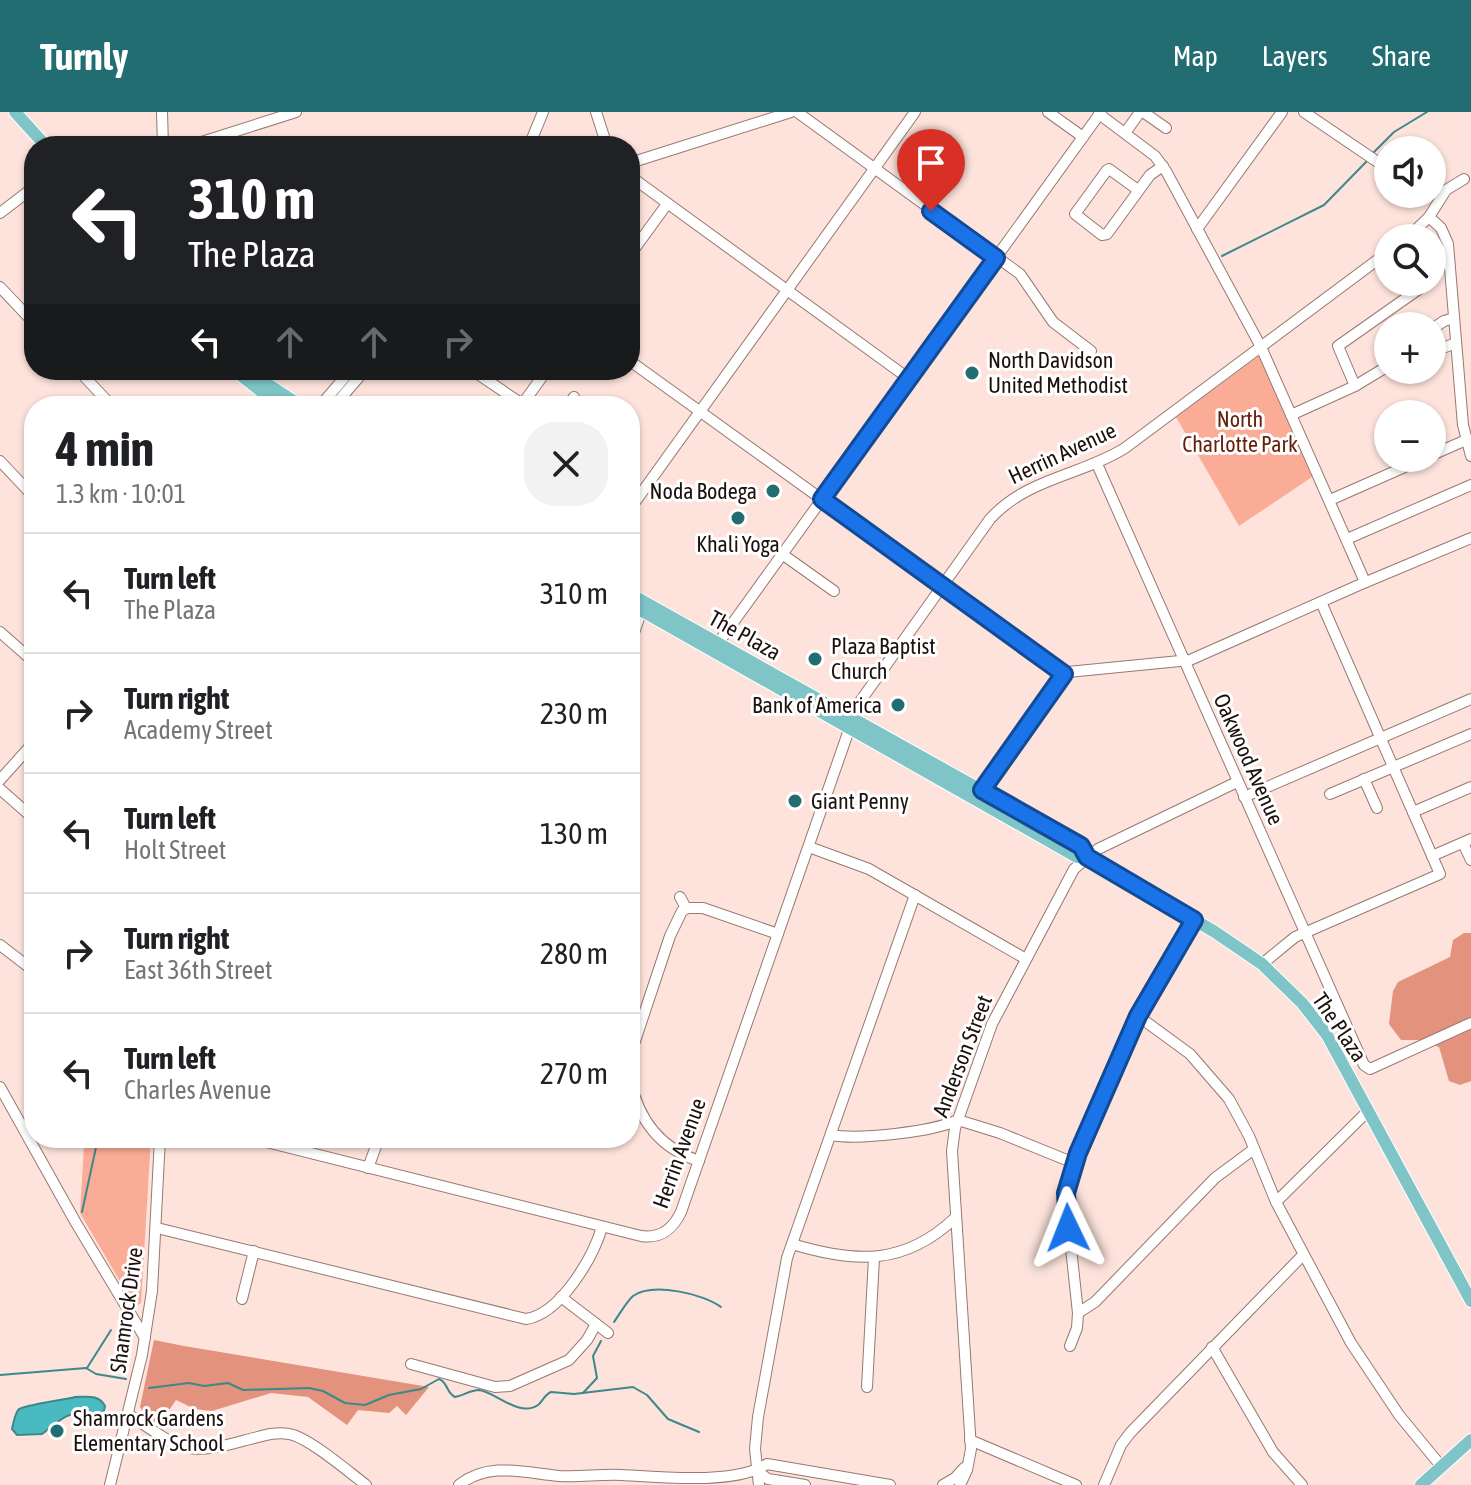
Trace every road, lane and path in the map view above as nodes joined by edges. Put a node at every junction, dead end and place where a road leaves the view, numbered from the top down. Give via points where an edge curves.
1 (15, 112) edge
2 (162, 112) edge
3 (296, 112) edge
4 (543, 112) edge
5 (596, 112) edge
6 (791, 112) edge
7 (797, 112) edge
8 (915, 112) edge
9 (1048, 112) edge
10 (1142, 112) edge
11 (1282, 112) edge
12 (1304, 112) edge
13 (1100, 113) edge
14 (760, 116) edge
15 (1166, 128) dead end
16 (1125, 133) junction
17 (37, 136) edge
18 (163, 136) edge
19 (220, 136) edge
20 (533, 136) edge
21 (604, 136) edge
22 (1083, 137) junction
23 (640, 159) edge
24 (1374, 160) edge
25 (1163, 166) junction
26 (874, 169) junction
27 (1464, 179) dead end
28 (640, 184) edge
29 (1138, 190) junction
30 (24, 195) edge
31 (667, 204) junction
32 (0, 213) edge
33 (1429, 217) junction
34 (1422, 224) edge
35 (1197, 229) junction
36 (640, 241) edge
37 (996, 258) junction
38 (1374, 262) edge
39 (1450, 267) junction
40 (1446, 270) edge
41 (0, 287) edge
42 (787, 290) junction
43 (1409, 296) edge
44 (24, 312) edge
45 (1454, 318) junction
46 (1446, 320) edge
47 (1456, 343) junction
48 (1261, 347) junction
49 (1446, 347) edge
50 (1091, 351) dead end
51 (640, 368) edge
52 (1374, 374) edge
53 (908, 378) junction
54 (87, 380) edge
55 (247, 380) edge
56 (261, 380) edge
57 (342, 380) edge
58 (356, 380) edge
59 (487, 380) edge
60 (1355, 386) junction
61 (103, 396) edge
62 (267, 396) edge
63 (286, 396) edge
64 (329, 396) edge
65 (343, 396) edge
66 (510, 396) edge
67 (700, 411) junction
68 (1291, 415) junction
69 (1466, 440) junction
70 (1446, 449) edge
71 (1471, 456) edge
72 (0, 461) edge
73 (1097, 464) junction
74 (1393, 472) edge
75 (1471, 485) edge
76 (24, 486) edge
77 (640, 495) edge
78 (822, 499) junction
79 (1330, 500) junction
80 (1347, 539) junction
81 (1471, 539) edge
82 (782, 554) junction
83 (1365, 582) junction
84 (944, 587) junction
85 (834, 591) dead end
86 (1321, 602) junction
87 (640, 607) edge
88 (0, 632) edge
89 (716, 647) junction
90 (24, 653) edge
91 (1184, 661) junction
92 (1064, 674) junction
93 (1471, 699) edge
94 (849, 722) junction
95 (1471, 734) edge
96 (1381, 738) junction
97 (24, 753) edge
98 (1394, 767) junction
99 (1364, 779) junction
100 (0, 780) edge
101 (1237, 782) junction
102 (1471, 787) edge
103 (0, 789) edge
104 (982, 790) junction
105 (1330, 794) dead end
106 (1244, 797) junction
107 (1377, 808) dead end
108 (24, 810) edge
109 (1413, 812) junction
110 (1467, 841) edge
111 (809, 847) junction
112 (1432, 856) junction
113 (1087, 857) junction
114 (1471, 860) edge
115 (915, 895) junction
116 (680, 897) dead end
117 (686, 908) junction
118 (1194, 920) junction
119 (1305, 933) junction
120 (778, 934) junction
121 (0, 945) edge
122 (1026, 959) junction
123 (24, 963) edge
124 (1262, 964) junction
125 (1138, 1016) junction
126 (1471, 1023) edge
127 (640, 1026) edge
128 (0, 1087) edge
129 (1368, 1111) junction
130 (640, 1112) edge
131 (958, 1120) junction
132 (24, 1126) edge
133 (831, 1135) junction
134 (37, 1148) edge
135 (160, 1148) edge
136 (293, 1148) edge
137 (375, 1148) edge
138 (1254, 1149) junction
139 (699, 1161) junction
140 (1074, 1163) junction
141 (368, 1168) junction
142 (1276, 1202) junction
143 (955, 1218) junction
144 (602, 1227) junction
145 (157, 1228) junction
146 (792, 1244) junction
147 (254, 1251) junction
148 (1303, 1255) junction
149 (874, 1258) junction
150 (561, 1297) junction
151 (242, 1299) dead end
152 (1471, 1301) edge
153 (1078, 1313) junction
154 (596, 1324) junction
155 (608, 1333) dead end
156 (145, 1338) junction
157 (1070, 1346) dead end
158 (1212, 1347) junction
159 (411, 1364) dead end
160 (867, 1387) dead end
161 (128, 1414) junction
162 (970, 1440) junction
163 (1471, 1440) edge
164 (970, 1456) junction
165 (1441, 1466) junction
166 (757, 1471) junction
167 (641, 1481) edge
168 (110, 1485) edge
169 (366, 1485) edge
170 (459, 1485) edge
171 (759, 1485) edge
172 (805, 1485) edge
173 (890, 1485) edge
174 (943, 1485) edge
175 (960, 1485) edge
176 (1076, 1485) edge
177 (1104, 1485) edge
178 (1302, 1485) edge
179 (1421, 1485) edge

1 - 17 main road
2 - 18 street
3 - 19 street
4 - 20 street
5 - 21 street
6 - 14 street
7 - 26 street
8 - 26 street
9 - 22 street
10 - 15 street
10 - 16 street
11 - 35 street
12 - 24 street
13 - 16 street
13 - 22 street
14 - 23 street
16 - 25 street
22 - 37 street
25 - 29 street
25 - 35 street
26 - 37 street
26 - 42 street
27 - 33 street via 1446,190
28 - 31 street
29 - 29 street via 1107,234 1075,214 1107,170
30 - 32 street
31 - 36 street
31 - 42 street
33 - 34 street
33 - 39 street via 1446,235
35 - 48 street
37 - 50 street via 1020,274 1053,322
37 - 53 street
38 - 48 street, Herrin Avenue
39 - 40 street
39 - 45 street
41 - 44 street
42 - 53 street
42 - 67 street
43 - 60 street via 1338,346
45 - 46 street
45 - 47 street
47 - 49 street
47 - 69 street
48 - 68 street
48 - 73 street, Herrin Avenue
51 - 67 street
52 - 60 street
53 - 78 street
54 - 61 street
55 - 62 main road
56 - 63 main road
57 - 64 street
58 - 65 street
59 - 66 street
60 - 68 street
67 - 77 street
67 - 78 street
68 - 79 street
69 - 70 street
69 - 71 street
72 - 76 street
73 - 84 street, Herrin Avenue via 1012,498 990,519
73 - 91 street, Oakwood Avenue
74 - 79 street
75 - 80 street
78 - 82 street
78 - 84 street
79 - 80 street
80 - 83 street
81 - 83 street
82 - 85 street
82 - 89 street
83 - 86 street
84 - 92 street
84 - 94 street, Herrin Avenue
86 - 91 street
86 - 96 street
87 - 89 main road, The Plaza
88 - 90 street
89 - 94 main road, The Plaza
91 - 92 street
91 - 101 street, Oakwood Avenue
92 - 104 street
93 - 96 street
94 - 104 main road, The Plaza
94 - 111 street, Herrin Avenue
94 - 113 main road, The Plaza via 1077,857
95 - 98 street
96 - 98 street
96 - 106 street
97 - 100 street
98 - 99 street
98 - 109 street
99 - 105 street
99 - 107 street
101 - 106 street, Oakwood Avenue
101 - 113 street, Anderson Street
102 - 109 street
103 - 108 street
104 - 113 main road, The Plaza via 1081,846
106 - 119 street, Oakwood Avenue
109 - 112 street
110 - 112 street
110 - 114 street
111 - 115 street via 869,869
111 - 120 street, Herrin Avenue
112 - 119 street via 1440,874
113 - 118 main road, The Plaza
113 - 122 street, Anderson Street via 1074,869
115 - 122 street
115 - 133 street
116 - 117 street
117 - 120 street via 703,908
117 - 127 street via 670,936
118 - 124 main road, The Plaza
118 - 125 street
119 - 124 street
119 - 126 street, Oakwood Avenue via 1367,1069
120 - 139 street, Herrin Avenue
121 - 123 street
122 - 131 street, Anderson Street via 992,1024
124 - 129 main road, The Plaza via 1327,1035
125 - 138 street via 1209,1073 1231,1101
125 - 140 street
128 - 132 street
129 - 142 street
129 - 152 main road, The Plaza
130 - 139 street via 672,1148
131 - 133 street via 943,1127
131 - 140 street
131 - 143 street, Anderson Street via 952,1151
133 - 146 street
134 - 156 street
135 - 145 street, Shamrock Drive
136 - 141 street, Herrin Avenue
137 - 141 street
138 - 142 street
138 - 153 street via 1215,1178 1095,1302
139 - 144 street, Herrin Avenue via 681,1212 666,1232 646,1237
140 - 153 street via 1066,1202
141 - 144 street, Herrin Avenue
142 - 148 street
143 - 149 street via 916,1246
143 - 162 street, Anderson Street
144 - 150 street via 595,1249
145 - 147 street
145 - 156 street, Shamrock Drive
146 - 149 street via 835,1256
146 - 166 street via 758,1417
147 - 150 street via 519,1318 541,1315
147 - 151 street
148 - 158 street
148 - 165 street via 1372,1377
149 - 160 street
150 - 154 street
153 - 157 street
154 - 155 street
154 - 159 street via 569,1360 510,1386 495,1387
156 - 161 street, Shamrock Drive
158 - 177 street via 1130,1433
158 - 178 street via 1273,1452
161 - 168 street, Shamrock Drive
161 - 169 street via 193,1450 214,1450 270,1434 294,1435
162 - 164 street, Anderson Street
162 - 176 street
163 - 165 main road
164 - 174 street
164 - 175 street, Anderson Street
165 - 179 main road
166 - 167 street
166 - 171 street
166 - 172 street via 768,1479
166 - 173 street via 767,1464
167 - 170 street via 507,1469 476,1474

